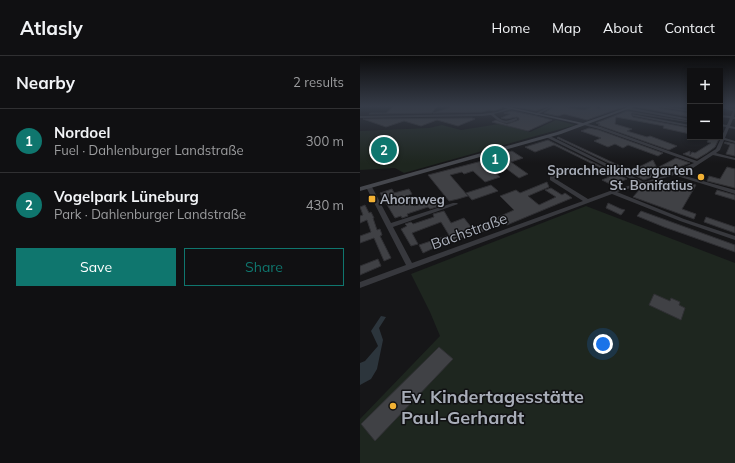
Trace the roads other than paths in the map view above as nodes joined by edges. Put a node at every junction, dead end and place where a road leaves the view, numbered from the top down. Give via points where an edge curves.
1 (582, 125) edge
2 (589, 125) edge
3 (723, 126) edge
4 (728, 127) junction
5 (735, 128) edge
6 (723, 132) edge
7 (726, 133) junction
8 (547, 136) junction
9 (723, 139) joint
10 (723, 140) edge
11 (735, 142) edge
12 (714, 154) junction
13 (735, 159) edge
14 (698, 164) junction
15 (561, 171) dead end
16 (674, 174) junction
17 (643, 183) junction
18 (370, 187) junction
19 (360, 189) edge
20 (612, 192) junction
21 (735, 192) edge
22 (587, 201) junction
23 (455, 204) dead end
24 (389, 226) junction
25 (735, 238) edge
26 (410, 267) junction
27 (360, 285) edge

1 - 8 main road
2 - 14 street
3 - 4 street
4 - 5 street
4 - 7 street, Bachstraße
6 - 7 street
7 - 9 street, Bachstraße
8 - 17 street
8 - 18 main road
9 - 11 street
10 - 12 street, Bachstraße
12 - 13 street
12 - 14 street, Bachstraße
14 - 16 street, Bachstraße
15 - 22 street via 552,179
16 - 17 street, Bachstraße
16 - 21 street
17 - 20 street, Bachstraße
18 - 19 main road
18 - 24 street
20 - 22 street, Bachstraße
20 - 25 street
22 - 26 street, Bachstraße
23 - 24 street
24 - 26 street
26 - 27 street, Bachstraße

